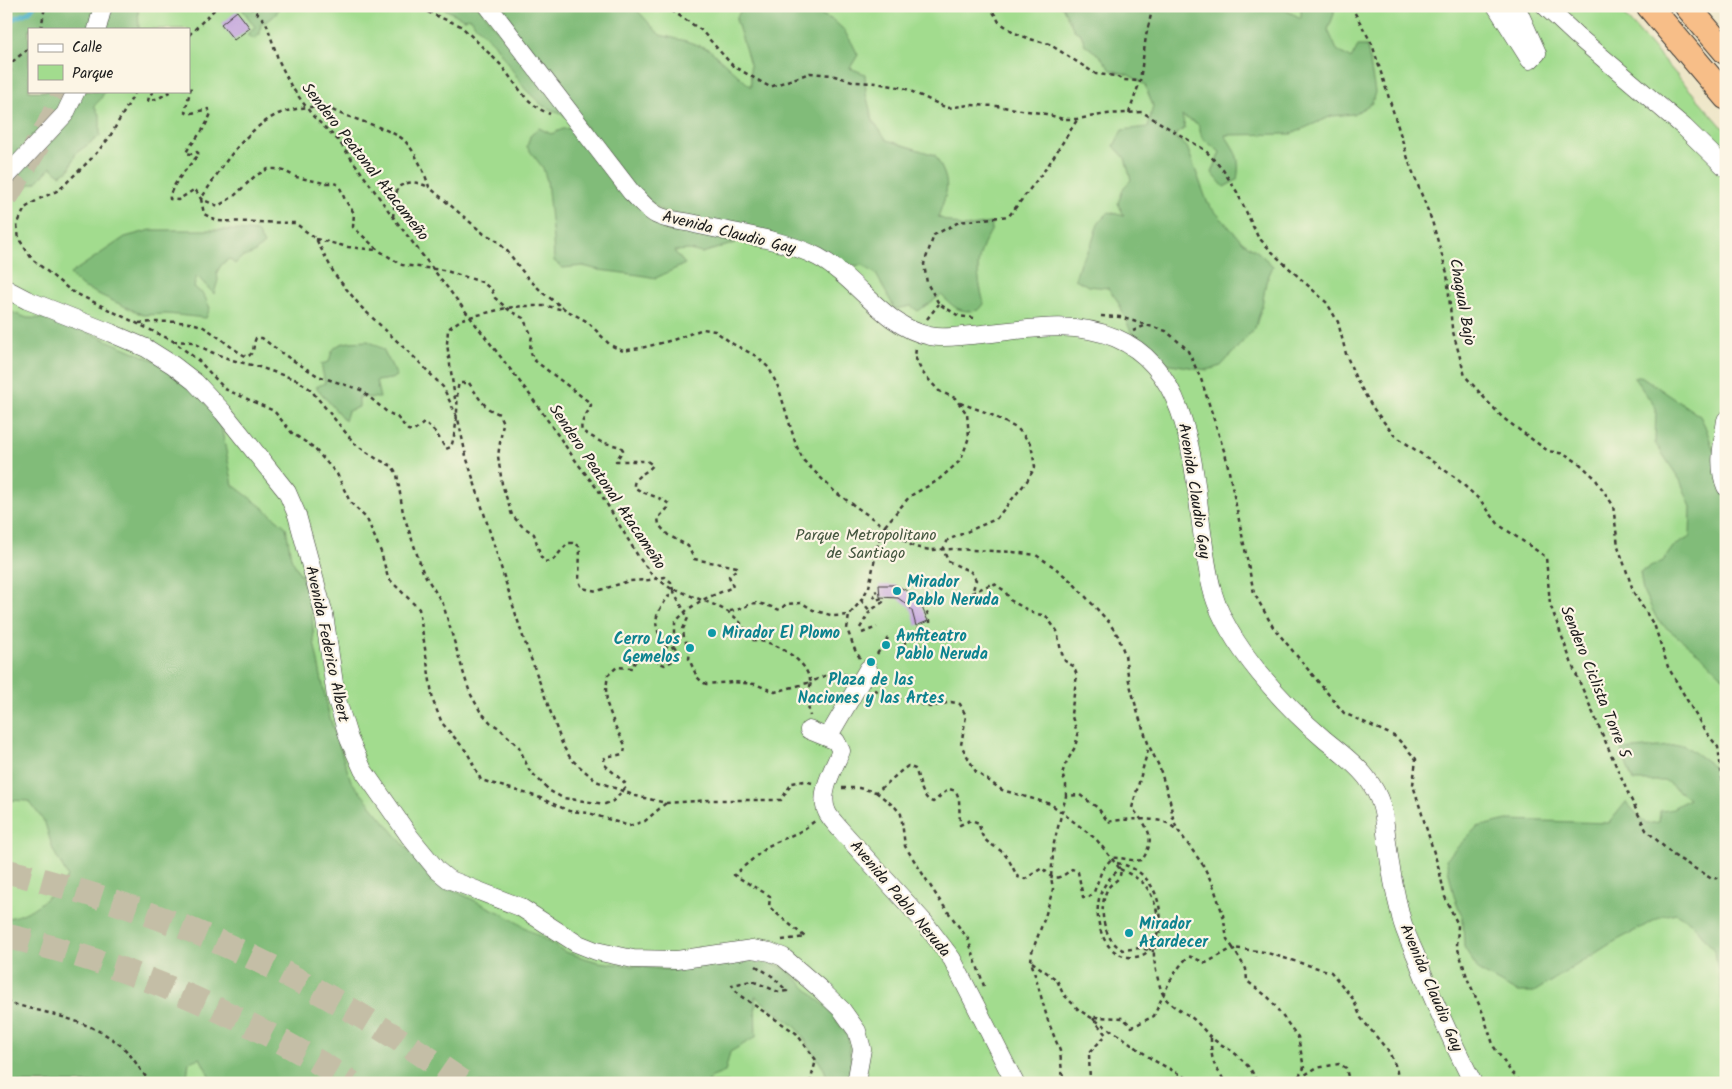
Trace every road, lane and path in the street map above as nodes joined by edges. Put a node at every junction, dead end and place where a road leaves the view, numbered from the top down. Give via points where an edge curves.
1 (45, 6) edge
2 (103, 6) edge
3 (220, 6) edge
4 (250, 6) edge
5 (413, 6) edge
6 (488, 6) edge
7 (664, 6) edge
8 (996, 6) edge
9 (1153, 6) edge
10 (1351, 6) edge
11 (1496, 6) edge
12 (1516, 6) edge
13 (1545, 6) edge
14 (1649, 6) edge
15 (1687, 6) edge
16 (40, 28) edge
17 (97, 28) edge
18 (190, 34) edge
19 (28, 49) edge
20 (1726, 52) edge
21 (6, 67) edge
22 (1140, 81) junction
23 (190, 87) edge
24 (76, 92) edge
25 (153, 92) edge
26 (168, 92) edge
27 (1726, 96) edge
28 (306, 107) junction
29 (1129, 113) junction
30 (1077, 119) junction
31 (580, 126) junction
32 (1726, 168) edge
33 (6, 177) edge
34 (429, 188) junction
35 (201, 199) junction
36 (393, 217) junction
37 (316, 239) junction
38 (378, 250) junction
39 (434, 269) junction
40 (6, 289) edge
41 (939, 304) junction
42 (506, 308) junction
43 (566, 310) junction
44 (1094, 315) dead end
45 (470, 317) junction
46 (975, 318) dead end
47 (138, 324) dead end
48 (917, 331) junction
49 (174, 340) dead end
50 (960, 403) junction
51 (457, 412) junction
52 (456, 416) junction
53 (1726, 420) edge
54 (1726, 487) edge
55 (884, 527) junction
56 (943, 549) junction
57 (655, 579) junction
58 (673, 590) junction
59 (876, 591) dead end
60 (702, 600) junction
61 (861, 600) junction
62 (924, 604) dead end
63 (870, 611) junction
64 (729, 612) junction
65 (684, 613) junction
66 (849, 615) junction
67 (877, 627) dead end
68 (919, 627) dead end
69 (930, 627) dead end
70 (860, 628) dead end
71 (862, 633) dead end
72 (888, 638) dead end
73 (904, 640) dead end
74 (675, 646) junction
75 (877, 654) dead end
76 (909, 656) dead end
77 (922, 657) dead end
78 (868, 669) joint
79 (811, 682) junction
80 (858, 685) junction
81 (810, 730) joint
82 (828, 737) junction
83 (1149, 746) junction
84 (827, 786) junction
85 (1726, 790) edge
86 (623, 791) junction
87 (876, 792) junction
88 (1066, 796) junction
89 (1062, 812) junction
90 (1141, 819) junction
91 (1180, 832) junction
92 (1112, 858) junction
93 (1115, 863) junction
94 (1120, 869) junction
95 (1726, 876) edge
96 (1051, 877) junction
97 (1233, 948) junction
98 (1149, 950) junction
99 (1154, 951) junction
100 (1031, 961) junction
101 (985, 988) dead end
102 (1163, 995) junction
103 (6, 1002) edge
104 (1092, 1017) junction
105 (1211, 1038) junction
106 (1294, 1082) edge
107 (148, 1083) edge
108 (856, 1083) edge
109 (1015, 1083) edge
110 (1066, 1083) edge
111 (1090, 1083) edge
112 (1196, 1083) edge
113 (1224, 1083) edge
114 (1259, 1083) edge
115 (1347, 1083) edge
116 (1399, 1083) edge
117 (1473, 1083) edge
118 (1522, 1083) edge

1 - 16 path
2 - 17 street
3 - 18 path
4 - 28 path, Sendero Peatonal Atacameño via 266,22 291,86
5 - 31 path via 461,26 539,109
6 - 31 street, Avenida Claudio Gay
7 - 30 path, Sendero Ciclista Torre 5 via 701,30 733,66 770,87 810,72 904,88 947,108 997,106
8 - 22 path via 992,10 999,22 1015,33 1049,44 1096,74
9 - 22 path
10 - 85 path, Chagual Bajo via 1372,44 1410,165 1432,221 1447,273 1452,328 1465,376 1503,418 1548,452 1565,454 1580,464 1594,477 1613,505 1618,546 1634,593 1655,628 1668,667 1705,731 1718,747
11 - 12 street via 1530,60 1537,54
13 - 32 street via 1684,127
14 - 27 highway
15 - 20 highway
19 - 21 path
22 - 29 path
23 - 35 path via 185,112 208,109 211,113 186,153 199,154 173,187 170,199 178,200 195,188
24 - 33 street via 65,114
25 - 26 path via 148,101
28 - 34 path via 322,106 404,140 420,165
28 - 35 path via 278,114 242,141
28 - 36 path, Sendero Peatonal Atacameño via 338,140
29 - 30 path, Sendero Ciclista Torre 5
29 - 95 path, Sendero Ciclista Torre 5 via 1142,112 1205,150 1237,192 1258,237 1327,303 1338,322 1356,379 1394,435 1456,478 1481,501 1499,525 1546,557 1550,604 1573,667 1646,830 1673,855 1712,879
30 - 41 path via 1047,167 1009,216 959,222 934,235 924,264 927,283
31 - 48 street, Avenida Claudio Gay via 631,192 657,216 777,242 815,256 835,267 905,328
34 - 36 path via 408,182 398,187
34 - 43 path via 495,240 543,293
35 - 37 path via 204,214 217,221 295,223
35 - 38 path via 222,204 255,176 268,170 334,183 339,185 354,213 353,227
36 - 39 path, Sendero Peatonal Atacameño
37 - 38 path
37 - 52 path via 335,275 362,308 443,387
38 - 39 path via 402,265
39 - 42 path via 482,282
39 - 45 path, Sendero Peatonal Atacameño
40 - 108 street, Avenida Federico Albert via 146,348 173,365 224,412 287,492 297,515 324,614 336,697 349,739 363,770 437,870 448,879 520,907 576,943 596,951 633,959 677,960 752,949 783,957 842,1010 857,1032 862,1049
41 - 46 path via 959,316
41 - 48 path
42 - 43 path via 547,306
42 - 45 path
42 - 60 path via 523,318 529,327 532,336 530,354 534,360 591,405 582,422 582,431 601,442 621,447 623,450 616,461 647,461 653,465 635,480 634,487 669,504 658,518 658,525 688,546 694,559 737,567 729,576 733,587
43 - 55 path via 588,322 610,345 624,351 673,340 702,329 715,332 756,356 769,368 779,389 804,461 835,492
44 - 118 path via 1120,318 1166,332 1187,349 1201,379 1226,457 1254,593 1273,627 1344,713 1396,737 1416,759 1414,785 1445,897 1458,925 1457,946 1468,980 1494,1047
45 - 51 path via 448,330 447,344
45 - 57 path, Sendero Peatonal Atacameño via 599,491
47 - 52 path via 165,320 203,326 247,357 254,350 256,338 262,338 318,376 361,390 397,417 408,430 414,431 425,422 446,449 451,447 454,439
48 - 50 path via 915,357 922,372 939,392
48 - 117 street, Avenida Claudio Gay via 932,337 1073,328 1116,338 1141,352 1152,364 1176,401 1185,425 1207,571 1225,623 1245,655 1291,708 1346,757 1378,794 1385,816 1401,919 1434,1003
49 - 86 path via 192,342 232,360 297,380 310,389 355,444 392,466 397,474 403,513 423,572 443,604 470,693 480,711 519,747 529,770 550,791 563,798 604,804 614,801
50 - 55 path via 967,414 970,437 961,460 937,481 910,496
50 - 56 path via 1018,429 1031,444 1035,467 996,519 948,540
51 - 52 path
51 - 57 path via 457,390 460,383 465,382 489,410 499,414 503,422 498,456 502,484 512,515 534,534 545,562 553,560 568,543 575,543 580,547 579,581 582,588 597,591 629,581
52 - 86 path via 522,634 562,746 596,782
53 - 54 street via 1721,460
55 - 56 path via 914,547
55 - 61 path via 869,587
56 - 83 path via 1036,555 1072,582 1118,636
56 - 88 path via 948,561 971,572 976,580 972,593 993,583 1005,591 1010,600 1033,613 1046,616 1057,631 1060,651 1077,675 1071,714 1078,735 1062,774
57 - 58 path, Sendero Peatonal Atacameño
57 - 58 path via 665,577
58 - 60 path, Sendero Peatonal Atacameño
58 - 65 path
58 - 74 path via 658,611 656,620 657,630 668,648
59 - 63 path via 873,593 876,600 882,598 883,602
60 - 64 path, Sendero Peatonal Atacameño
60 - 65 path
61 - 63 path
61 - 66 path
62 - 69 path
63 - 70 path
64 - 66 path via 757,603 780,610 786,604 802,603 834,616
64 - 79 path, Sendero Peatonal Atacameño via 744,625 751,640 779,646 805,668
65 - 74 path via 676,622
65 - 79 path via 688,618 683,629 690,650 690,664 702,682 755,684 776,692
66 - 78 path via 847,629 855,650
67 - 71 path
68 - 77 path
72 - 75 path
73 - 76 path
74 - 86 path via 682,656 665,665 640,651 632,668 617,667 608,675 607,704 626,747 624,753 607,756 604,762 625,782
78 - 80 street
79 - 80 path via 843,672
79 - 81 path via 807,700
80 - 82 street
80 - 89 path via 930,707 951,702 960,704 966,716 961,745 976,772 1002,790 1051,804
81 - 82 street
82 - 84 street, Avenida Pablo Neruda via 836,741 841,750
83 - 90 path via 1132,808
83 - 91 path via 1159,766
84 - 86 path via 805,781 792,783 781,800 666,803
84 - 87 path
84 - 109 street, Avenida Pablo Neruda via 824,793 827,812 924,922 952,959
87 - 96 path via 908,766 915,769 929,801 933,802 949,789 956,792 960,824 971,820 979,823 980,833 1008,858 1018,877 1025,880 1042,868
87 - 101 path via 901,814 905,846 968,939
88 - 89 path
88 - 90 path via 1080,795 1098,808 1108,822
89 - 92 path via 1096,839
89 - 96 path via 1054,843
90 - 91 path via 1166,822
90 - 92 path via 1149,830 1150,839 1142,860 1131,862 1122,857
91 - 97 path via 1214,885 1227,940
92 - 93 path
92 - 96 path via 1088,898 1083,897 1078,872 1072,869 1064,875
93 - 94 path
93 - 99 path via 1137,870 1154,890 1161,915 1160,935
94 - 98 path via 1143,883 1153,899 1158,929
94 - 98 path via 1118,880 1108,888 1104,899 1106,930 1111,940 1123,950
94 - 98 path via 1105,882 1100,893 1099,922 1105,942 1114,952 1134,958
96 - 100 path via 1053,889
97 - 102 path via 1206,963 1189,956 1180,964
97 - 106 path via 1246,969 1247,981 1270,998 1298,1037 1304,1068
97 - 116 path via 1264,952 1332,972 1353,999 1361,1018 1389,1052
98 - 99 path
99 - 102 path
100 - 104 path via 1057,980 1063,994 1079,1010
100 - 110 path via 1060,1051
102 - 104 path via 1154,1016 1132,1027 1124,1018
102 - 105 path via 1201,1025
103 - 107 path via 83,1023 102,1032 121,1045
104 - 111 path via 1106,1035 1089,1053
104 - 112 path via 1153,1060
105 - 113 path via 1216,1069
105 - 114 path via 1236,1054
106 - 115 path via 1316,1068 1338,1064 1346,1068

